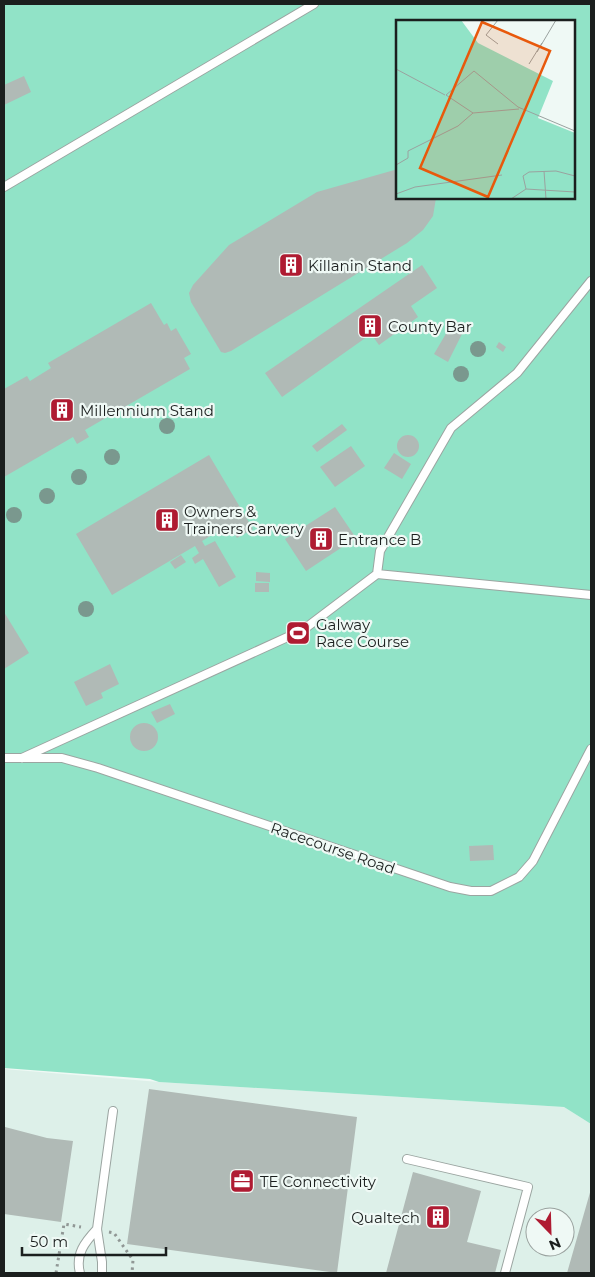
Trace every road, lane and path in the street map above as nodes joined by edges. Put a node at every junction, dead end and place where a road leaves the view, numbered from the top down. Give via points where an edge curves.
1 (314, 4) edge
2 (4, 187) edge
3 (591, 281) edge
4 (377, 574) junction
5 (591, 596) edge
6 (591, 748) edge
7 (4, 758) edge
8 (22, 758) junction
9 (113, 1111) dead end
10 (407, 1159) dead end
11 (97, 1229) junction
12 (80, 1273) edge
13 (102, 1273) edge
14 (505, 1273) edge

1 - 2 lane
3 - 4 lane via 517,373 451,428 380,551
4 - 5 lane
4 - 8 lane via 303,630
6 - 8 lane, Racecourse Road via 532,861 505,886 485,891 450,887 98,768 62,758
7 - 8 lane, Racecourse Road
9 - 11 lane
10 - 14 lane via 528,1187
11 - 12 lane via 80,1250
11 - 13 lane

